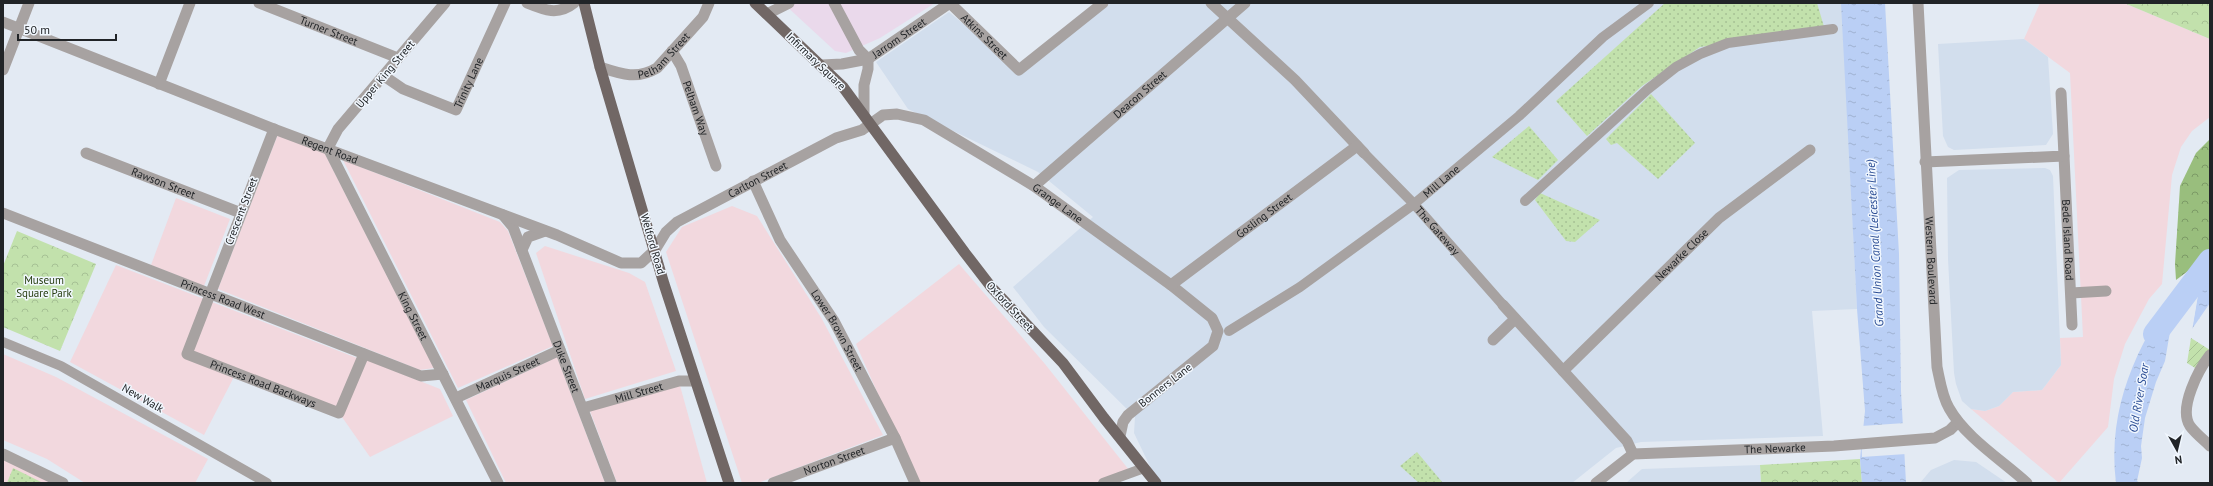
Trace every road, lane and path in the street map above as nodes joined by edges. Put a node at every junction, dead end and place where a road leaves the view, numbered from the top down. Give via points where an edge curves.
1 (29, 3) edge
2 (190, 3) edge
3 (259, 3) edge
4 (445, 3) edge
5 (505, 3) edge
6 (527, 3) edge
7 (574, 3) edge
8 (584, 3) edge
9 (708, 3) edge
10 (755, 3) edge
11 (789, 3) edge
12 (834, 3) edge
13 (950, 3) edge
14 (1103, 3) edge
15 (1211, 3) edge
16 (1245, 3) edge
17 (1649, 3) edge
18 (1918, 3) edge
19 (767, 14) junction
20 (1229, 19) junction
21 (3, 22) edge
22 (19, 28) junction
23 (1834, 29) dead end
24 (672, 51) junction
25 (398, 58) junction
26 (868, 58) junction
27 (822, 65) junction
28 (600, 67) junction
29 (3, 70) edge
30 (384, 76) junction
31 (159, 84) junction
32 (2061, 93) dead end
33 (864, 112) junction
34 (871, 123) junction
35 (274, 129) junction
36 (328, 148) junction
37 (1360, 150) junction
38 (1810, 150) dead end
39 (86, 153) dead end
40 (2064, 156) junction
41 (1925, 162) junction
42 (716, 166) dead end
43 (753, 181) junction
44 (1034, 186) junction
45 (1525, 201) dead end
46 (1414, 204) junction
47 (3, 213) edge
48 (241, 213) junction
49 (503, 215) junction
50 (545, 231) junction
51 (522, 250) junction
52 (655, 250) junction
53 (1171, 285) junction
54 (2106, 291) dead end
55 (2071, 293) junction
56 (209, 294) junction
57 (1503, 305) joint
58 (1515, 319) junction
59 (2072, 325) dead end
60 (1229, 331) joint
61 (1217, 338) junction
62 (1493, 340) dead end
63 (3, 342) edge
64 (560, 350) junction
65 (364, 354) junction
66 (2210, 355) edge
67 (1562, 371) junction
68 (443, 374) junction
69 (695, 381) junction
70 (456, 398) junction
71 (583, 408) junction
72 (1958, 422) junction
73 (1120, 436) junction
74 (895, 438) junction
75 (2210, 446) edge
76 (3, 454) edge
77 (1633, 454) junction
78 (1144, 468) junction
79 (63, 483) edge
80 (267, 483) edge
81 (498, 483) edge
82 (611, 483) edge
83 (729, 483) edge
84 (773, 483) edge
85 (915, 483) edge
86 (1103, 483) edge
87 (1156, 483) edge
88 (1596, 483) edge
89 (2028, 483) edge

1 - 22 street
2 - 31 street
3 - 25 street, Turner Street
4 - 25 street, Upper King Street
5 - 30 street, Trinity Lane via 456,110 403,89
6 - 7 street via 551,12 567,8
8 - 28 main road, Welford Road
9 - 24 street, Pelham Street via 703,17
10 - 19 main road, Infirmary Square
11 - 19 street
12 - 26 street via 859,50
13 - 14 street, Atkins Street via 1019,70
13 - 26 street, Jarrom Street
15 - 20 street, The Gateway
16 - 20 street, Deacon Street
17 - 46 street, Mill Lane via 1603,36 1518,116
18 - 41 street, Western Boulevard
19 - 27 main road, Infirmary Square
20 - 37 street, The Gateway via 1295,80
20 - 44 street, Deacon Street
21 - 22 street, Regent Road
22 - 29 street
22 - 31 street, Regent Road
23 - 45 street via 1779,34 1728,43 1688,60 1648,89
24 - 28 street, Pelham Street via 657,68 642,74 619,74
24 - 42 street, Pelham Way via 681,66
25 - 30 street, Upper King Street
26 - 27 street, Jarrom Street via 842,64
26 - 33 street, Jarrom Street
27 - 33 main road, Infirmary Square
28 - 52 main road, Welford Road
30 - 36 street, Upper King Street via 338,129
31 - 35 street, Regent Road
32 - 40 street, Bede Island Road
33 - 34 main road, Infirmary Square
34 - 43 street, Carlton Street via 862,130 836,138
34 - 44 street, Grange Lane via 889,114 924,120
34 - 73 main road, Oxford Street via 992,288 1063,363
35 - 36 street, Regent Road
35 - 48 street, Crescent Street
36 - 49 street, Regent Road
36 - 68 street, King Street
37 - 46 street, The Gateway
37 - 53 street, Gosling Street
38 - 67 street, Newarke Close via 1719,218
39 - 48 street, Rawson Street
40 - 41 street
40 - 55 street, Bede Island Road
41 - 72 street, Western Boulevard via 1936,367 1943,393
43 - 52 street, Carlton Street via 676,222
43 - 74 street, Lower Brown Street via 780,240 834,321
44 - 53 street, Grange Lane
46 - 57 street, The Gateway
46 - 60 street, Mill Lane via 1300,287
47 - 56 street, Princess Road West
48 - 56 street, Crescent Street
49 - 50 street, Regent Road
49 - 51 street, Duke Street via 513,227
50 - 51 street via 528,237
50 - 52 street, Regent Road via 621,263 641,263
51 - 64 street, Duke Street
52 - 69 main road, Welford Road
53 - 61 street, Grange Lane via 1212,318 1218,331
54 - 55 street
55 - 59 street, Bede Island Road
56 - 65 street, Princess Road West
56 - 65 street, Princess Road Backways via 187,354 340,413
57 - 58 street, The Gateway
58 - 62 street
58 - 67 street, The Gateway
60 - 61 street, Mill Lane
61 - 73 street, Bonners Lane via 1206,353 1128,415 1123,422
63 - 80 street, New Walk via 61,366
64 - 70 street, Marquis Street
64 - 71 street, Duke Street
65 - 68 street, Princess Road West via 421,376
66 - 75 street via 2190,393 2186,409 2189,425
67 - 77 street, The Gateway via 1627,441
68 - 70 street, King Street
69 - 71 street, Mill Street via 679,381
69 - 83 main road, Welford Road
70 - 81 street, King Street
71 - 82 street, Duke Street
72 - 77 street, The Newarke via 1950,430 1934,438
72 - 89 street, Western Boulevard
73 - 78 main road, Oxford Street
74 - 84 street, Norton Street
74 - 85 street, Lower Brown Street
76 - 79 street
77 - 88 street
78 - 86 street
78 - 87 main road, Oxford Street

